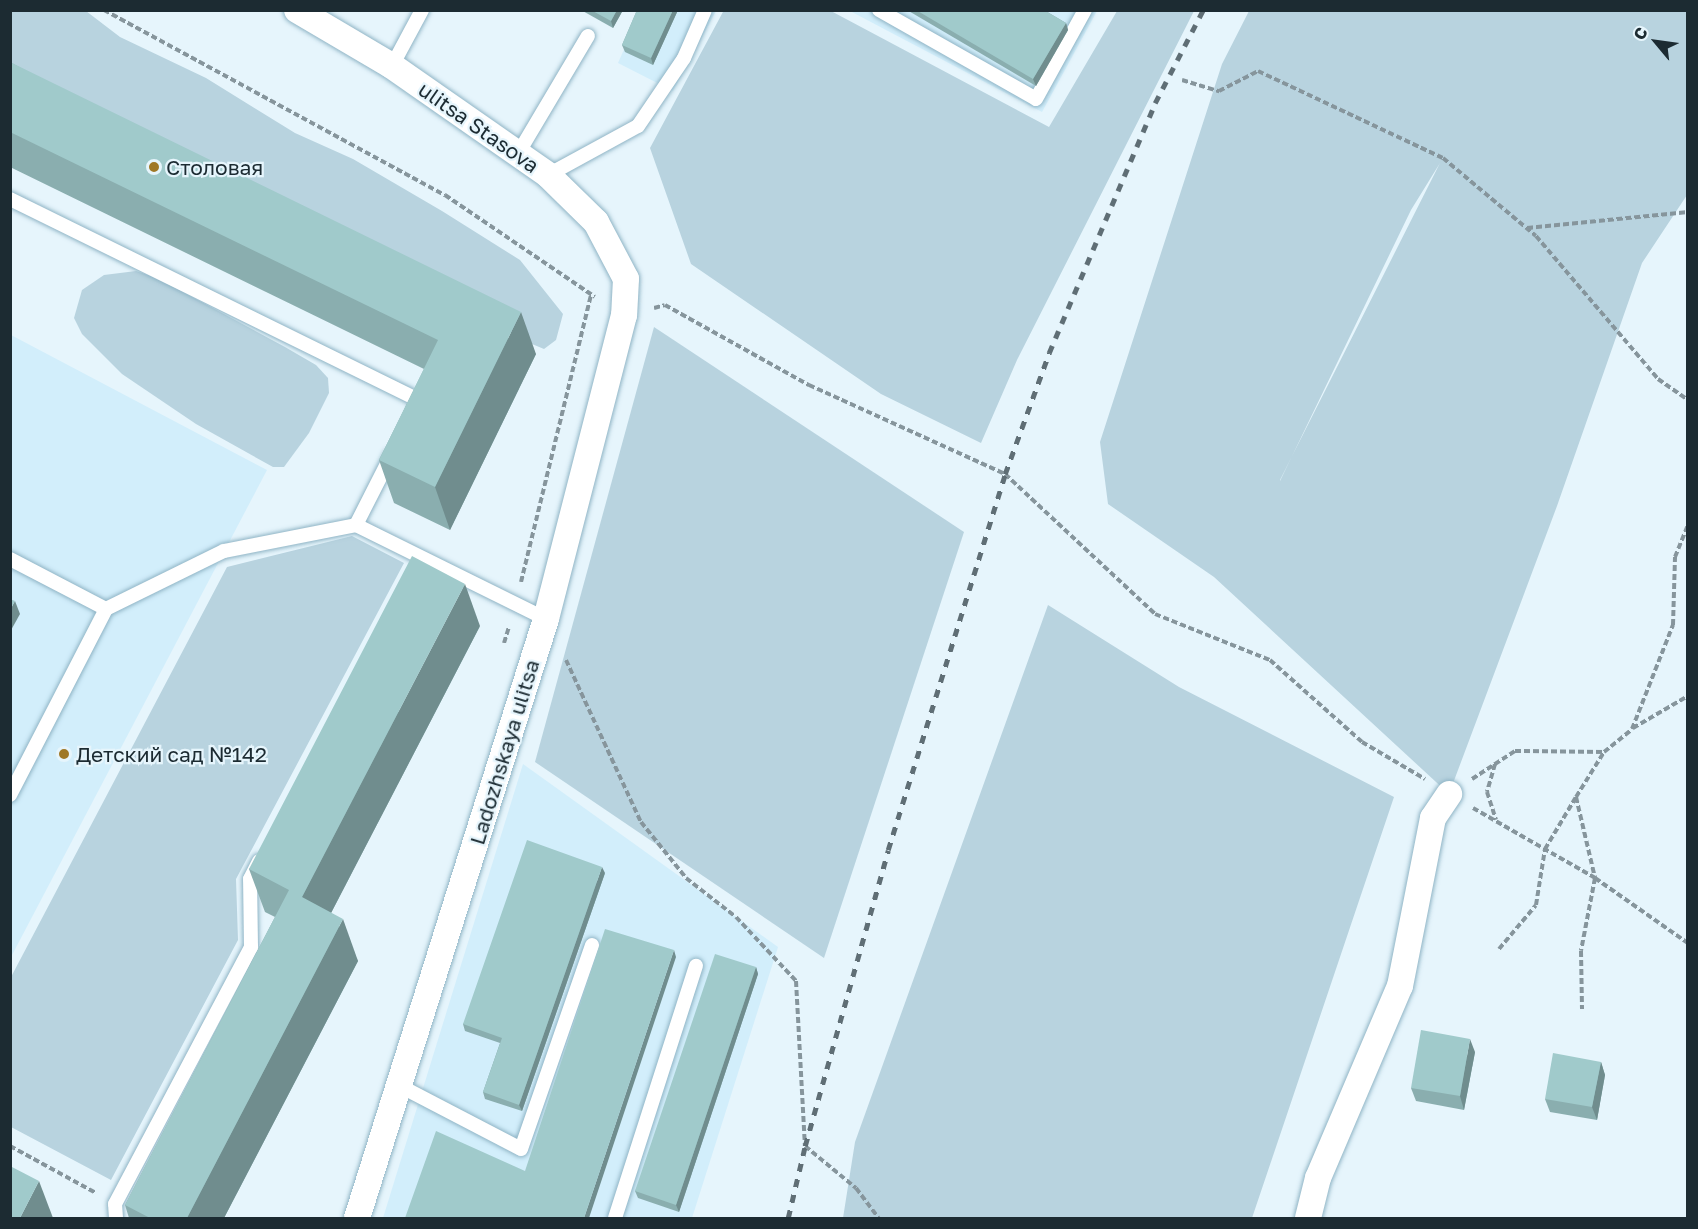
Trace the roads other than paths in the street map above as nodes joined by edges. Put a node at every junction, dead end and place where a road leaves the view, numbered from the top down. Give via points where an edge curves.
1 (297, 10) edge
2 (423, 10) edge
3 (705, 10) edge
4 (879, 10) edge
5 (1080, 12) edge
6 (588, 36) dead end
7 (392, 66) junction
8 (519, 152) junction
9 (548, 175) junction
10 (10, 199) edge
11 (626, 279) joint
12 (408, 421) edge
13 (398, 442) edge
14 (356, 525) junction
15 (10, 559) edge
16 (106, 609) junction
17 (546, 619) junction
18 (1449, 794) road end
19 (10, 795) edge
20 (266, 848) edge
21 (592, 945) dead end
22 (696, 966) dead end
23 (400, 1086) junction
24 (116, 1218) edge
25 (357, 1218) edge
26 (615, 1218) edge
27 (1308, 1218) edge

1 - 7 street, ulitsa Stasova
2 - 7 lane
3 - 9 lane via 684,58 638,126
4 - 5 lane via 1036,99
6 - 8 lane
7 - 8 street, ulitsa Stasova
8 - 9 street, ulitsa Stasova
9 - 11 street, ulitsa Stasova via 596,222
10 - 12 lane via 419,400
11 - 17 street, Ladozhskaya ulitsa via 624,315
13 - 14 lane
14 - 16 lane via 224,551
14 - 17 lane via 417,562
15 - 16 lane
16 - 19 lane
17 - 23 street, Ladozhskaya ulitsa
18 - 27 street via 1433,818 1400,986 1318,1178
20 - 24 lane via 250,879 251,947 115,1204
21 - 23 lane via 521,1149
22 - 26 lane
23 - 25 street, Ladozhskaya ulitsa

